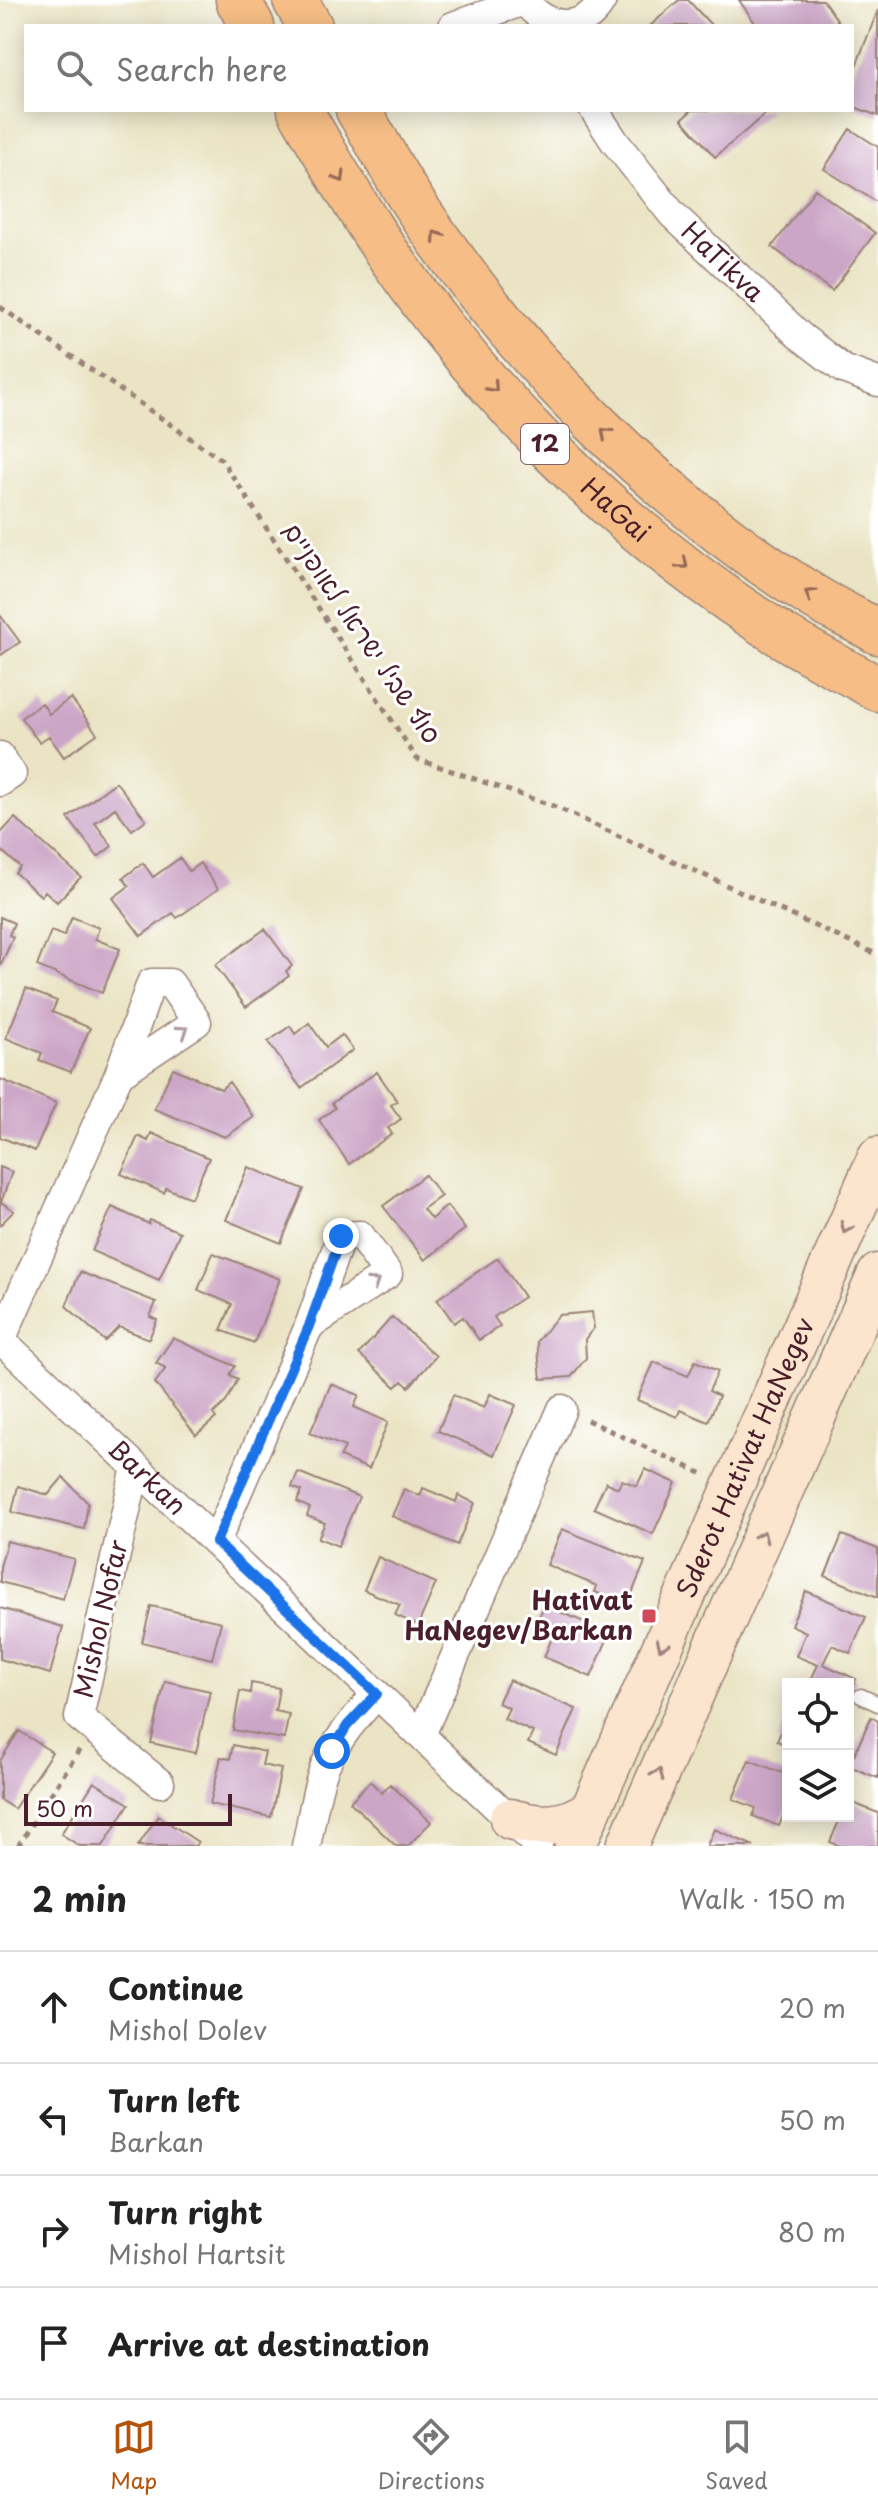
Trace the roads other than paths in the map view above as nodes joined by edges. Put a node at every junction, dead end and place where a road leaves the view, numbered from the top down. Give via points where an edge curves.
1 (238, 0) edge
2 (295, 0) edge
3 (524, 0) edge
4 (602, 0) edge
5 (251, 24) edge
6 (309, 24) edge
7 (458, 24) edge
8 (561, 24) edge
9 (573, 24) edge
10 (301, 112) edge
11 (359, 112) edge
12 (595, 112) edge
13 (878, 382) edge
14 (878, 632) edge
15 (878, 689) edge
16 (0, 756) edge
17 (0, 782) edge
18 (119, 1074) dead end
19 (878, 1157) edge
20 (878, 1274) edge
21 (309, 1326) dead end
22 (1, 1339) edge
23 (562, 1409) road end
24 (136, 1467) junction
25 (216, 1542) junction
26 (377, 1694) junction
27 (861, 1696) dead end
28 (878, 1704) edge
29 (421, 1735) junction
30 (160, 1783) dead end
31 (591, 1809) junction
32 (510, 1819) junction
33 (306, 1846) edge
34 (538, 1846) edge
35 (575, 1846) edge
36 (627, 1846) edge

1 - 5 highway
2 - 6 highway
3 - 7 street
3 - 8 street via 535,14
4 - 9 street
10 -> 15 highway, HaGai / 12 via 372,230 427,307 543,443 707,584 783,636
14 -> 11 highway, HaGai / 12 via 809,594 737,544 578,408 467,277
12 - 13 street, HaTikva via 672,214 800,336 843,369
16 - 17 street via 12,774
18 - 22 street
19 -> 31 main road, Sderot Hativat HaNegev
36 -> 20 main road, Sderot Hativat HaNegev
21 - 25 street
22 - 24 street, Barkan
23 - 29 street
24 - 25 street, Barkan
24 - 30 street, Mishol Nofar via 79,1717
25 - 26 street, Barkan
26 - 29 street, Barkan
26 - 33 street via 332,1751
27 - 28 lane
29 - 32 street, Barkan
31 - 32 main road via 562,1825
31 - 35 main road, Sderot Hativat HaNegev
32 - 34 street, Barkan

